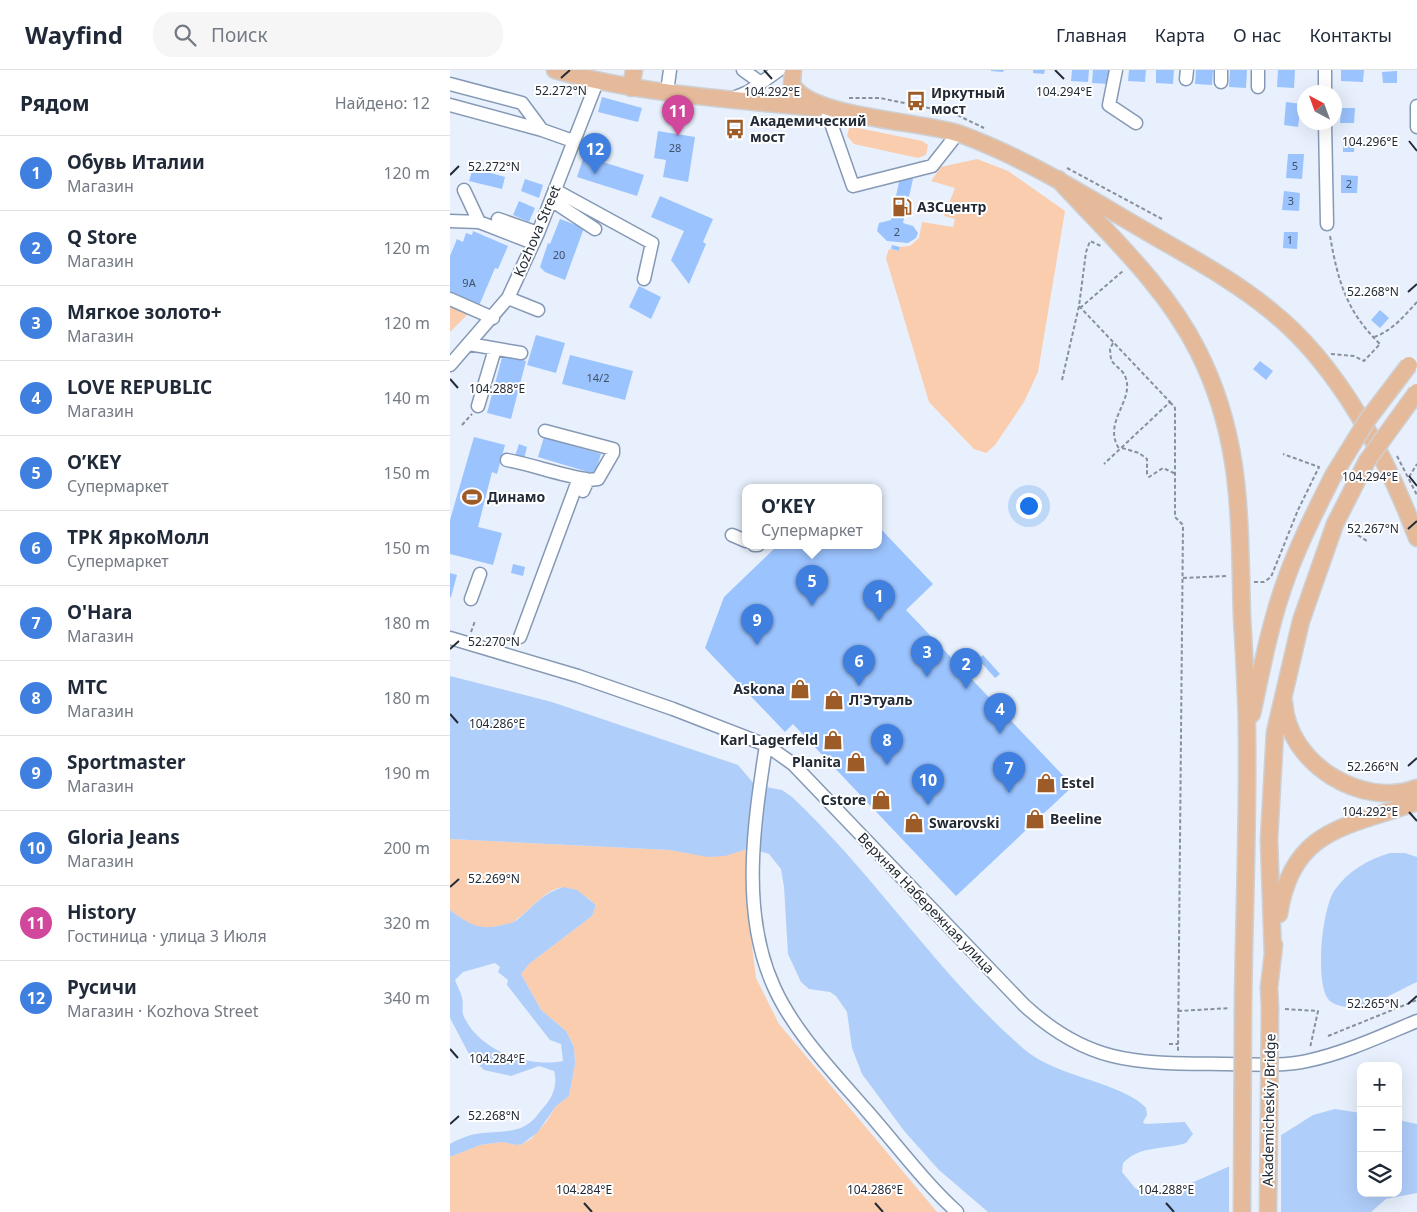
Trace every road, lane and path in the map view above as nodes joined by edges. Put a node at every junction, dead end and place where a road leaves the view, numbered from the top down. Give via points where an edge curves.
1 (555, 70) edge
2 (634, 70) edge
3 (670, 70) edge
4 (742, 70) edge
5 (793, 70) edge
6 (1116, 70) edge
7 (1258, 70) edge
8 (1325, 70) edge
9 (776, 71) edge
10 (589, 77) edge
11 (761, 83) junction
12 (450, 84) edge
13 (1325, 85) edge
14 (1258, 87) dead end
15 (631, 88) junction
16 (667, 92) junction
17 (731, 99) junction
18 (450, 105) edge
19 (1417, 106) edge
20 (826, 109) junction
21 (1136, 123) dead end
22 (1417, 127) edge
23 (542, 130) junction
24 (1325, 130) edge
25 (958, 134) junction
26 (573, 141) junction
27 (1058, 179) junction
28 (464, 190) dead end
29 (553, 195) junction
30 (498, 218) dead end
31 (450, 221) edge
32 (479, 222) junction
33 (1328, 224) joint
34 (595, 229) dead end
35 (535, 238) junction
36 (1105, 248) dead end
37 (1128, 267) dead end
38 (644, 279) dead end
39 (508, 298) junction
40 (450, 299) edge
41 (1417, 302) edge
42 (1079, 307) junction
43 (538, 310) dead end
44 (493, 318) junction
45 (1374, 338) junction
46 (1114, 343) junction
47 (469, 344) junction
48 (495, 348) junction
49 (520, 353) dead end
50 (1331, 354) dead end
51 (1413, 360) edge
52 (450, 365) edge
53 (1062, 380) dead end
54 (1417, 392) edge
55 (1170, 402) junction
56 (478, 406) joint
57 (462, 426) dead end
58 (544, 431) dead end
59 (1121, 449) junction
60 (1393, 449) dead end
61 (1283, 454) dead end
62 (507, 460) dead end
63 (1104, 464) dead end
64 (1417, 464) edge
65 (1176, 474) junction
66 (1409, 477) junction
67 (584, 483) junction
68 (1417, 495) edge
69 (1341, 526) junction
70 (732, 535) dead end
71 (1417, 538) edge
72 (742, 539) edge
73 (1367, 541) dead end
74 (480, 574) dead end
75 (1234, 576) dead end
76 (1183, 578) junction
77 (1250, 582) dead end
78 (471, 599) dead end
79 (520, 637) dead end
80 (450, 638) edge
81 (1284, 690) junction
82 (1247, 736) junction
83 (766, 745) junction
84 (1417, 788) edge
85 (1417, 802) edge
86 (1273, 956) junction
87 (1417, 1000) edge
88 (1238, 1008) junction
89 (1278, 1009) junction
90 (1178, 1011) junction
91 (1417, 1021) edge
92 (1328, 1036) dead end
93 (1169, 1044) dead end
94 (1178, 1044) junction
95 (1309, 1053) dead end
96 (1178, 1063) junction
97 (957, 1212) edge
98 (1242, 1212) edge
99 (1268, 1212) edge

1 - 10 main road
2 - 15 main road
3 - 16 street
4 - 11 street
5 - 20 main road via 791,80 795,90
6 - 21 street via 1109,105
7 - 14 street
8 - 13 street
9 - 11 street
10 - 15 main road
10 - 26 street, Kozhova Street
11 - 17 street
12 - 23 street via 522,103
15 - 16 main road
16 - 17 main road
17 - 20 main road
18 - 23 street
19 - 22 street
20 - 25 main road
20 - 25 street via 853,186 932,166
23 - 26 street
24 - 33 street
25 - 27 main road
26 - 29 street, Kozhova Street
27 - 71 main road via 1214,270 1250,294 1287,326 1330,374 1364,426 1387,467
27 - 82 main road via 1166,300 1198,351 1218,397 1227,425 1240,506
28 - 32 street
29 - 34 street
29 - 35 street, Kozhova Street
29 - 38 street via 652,243
30 - 35 street
31 - 32 street
32 - 35 street
33 - 45 path via 1337,277 1361,324
35 - 39 street, Kozhova Street
36 - 42 path via 1090,241
37 - 42 path
39 - 43 street
39 - 44 street, Kozhova Street
40 - 44 street
41 - 45 path via 1399,322
42 - 46 path
42 - 53 path
44 - 47 street, Kozhova Street
45 - 50 path via 1380,344 1364,361 1354,356
46 - 55 path
46 - 59 path via 1110,349 1111,360 1127,380 1127,393 1114,426 1115,439
47 - 48 street
47 - 52 street, Kozhova Street
48 - 49 street
48 - 56 street
51 - 82 main road, bridge via 1368,419 1333,476 1297,550 1272,623
54 - 69 main road, bridge via 1367,461
55 - 59 path
55 - 65 path via 1175,408
56 - 57 path
58 - 67 street via 613,449 598,479
59 - 63 path
59 - 65 path via 1139,453 1147,459 1149,476 1163,468
60 - 66 path
61 - 77 path via 1320,467 1298,510 1271,577 1264,582
62 - 67 street
64 - 66 path
65 - 76 path via 1175,517 1183,525
66 - 68 path
67 - 79 street
69 - 73 path
69 - 81 main road via 1301,621
70 - 72 street
74 - 78 street
75 - 76 path
76 - 90 path
80 - 83 street, Верхняя Набережная улица via 587,679
81 - 84 main road via 1290,727 1309,757 1326,772 1346,784 1376,793 1398,793
81 - 86 main road via 1275,732 1271,793
82 - 88 main road, Akademicheskiy Bridge
83 - 96 street, Верхняя Набережная улица via 793,764 1024,1005 1055,1032 1110,1057 1137,1062
83 - 97 street via 754,852 753,904 759,944 774,988 819,1056
85 - 86 main road via 1335,829 1309,847 1288,876 1282,894
86 - 89 main road, Akademicheskiy Bridge via 1269,988
87 - 92 path
88 - 90 path
88 - 98 main road, Akademicheskiy Bridge, bridge
89 - 95 path via 1318,1011
89 - 99 main road, Akademicheskiy Bridge, bridge
90 - 94 path
91 - 96 street, Верхняя Набережная улица via 1305,1062
93 - 94 path
94 - 96 path

